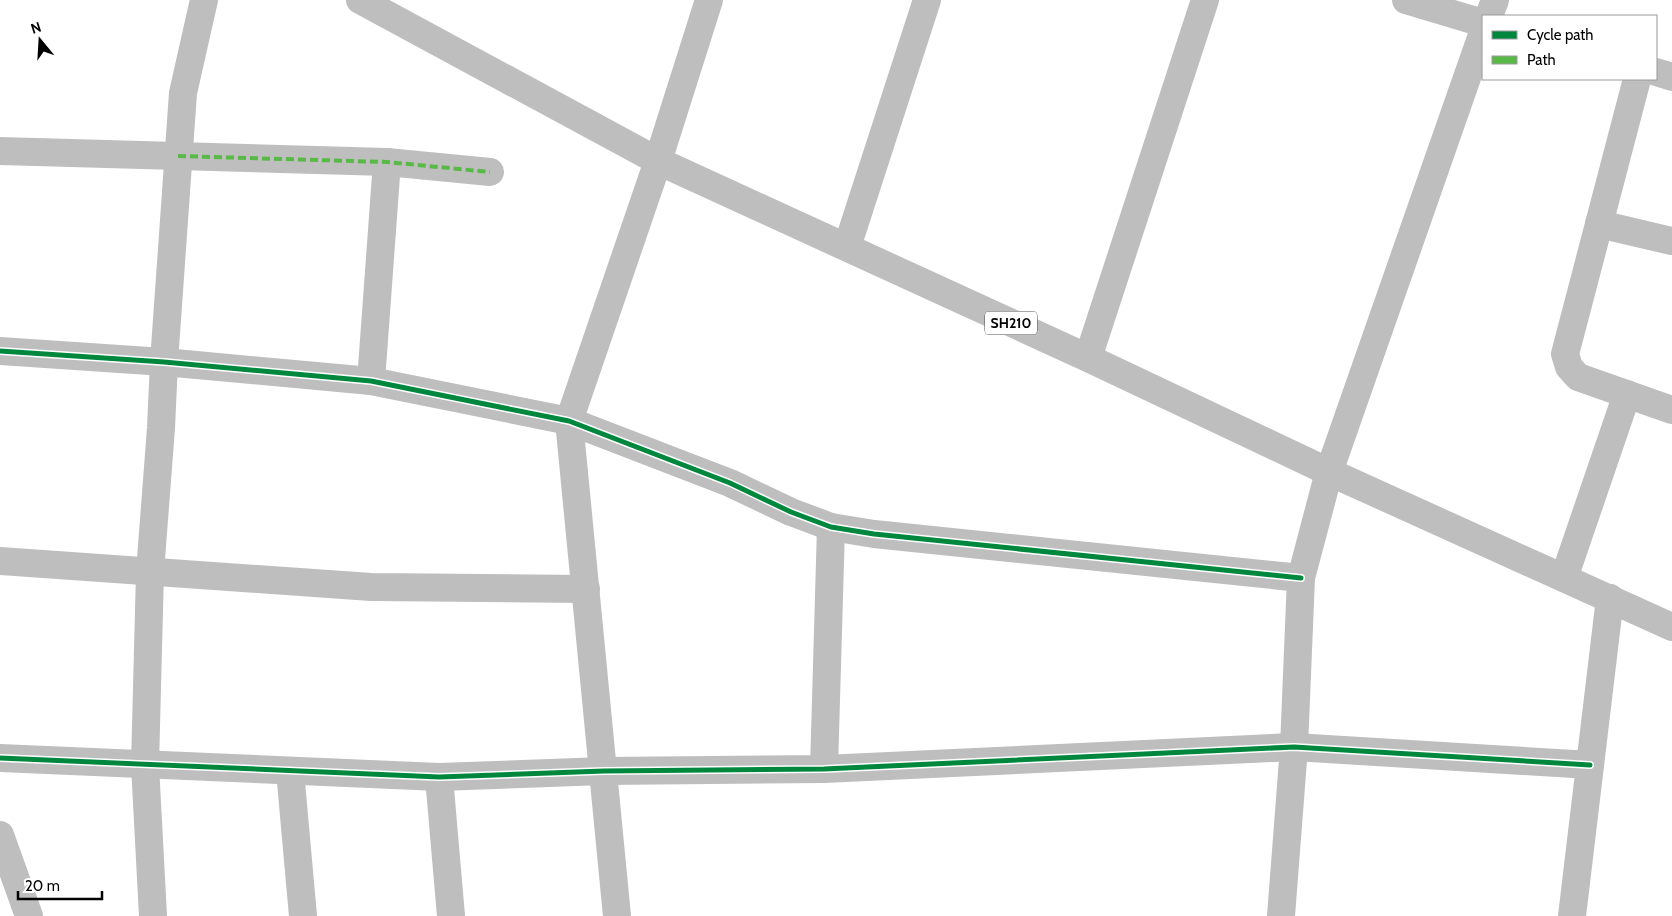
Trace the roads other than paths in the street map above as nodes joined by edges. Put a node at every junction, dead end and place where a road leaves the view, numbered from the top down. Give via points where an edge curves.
1 (204, 0) edge
2 (360, 0) edge
3 (709, 0) edge
4 (927, 0) edge
5 (1205, 0) edge
6 (1406, 0) edge
7 (1495, 0) edge
8 (1489, 15) edge
9 (1482, 23) edge
10 (1482, 35) edge
11 (1657, 72) edge
12 (1672, 77) edge
13 (1638, 80) edge
14 (0, 151) edge
15 (178, 156) junction
16 (658, 161) junction
17 (387, 162) junction
18 (490, 172) dead end
19 (1600, 224) junction
20 (1672, 242) edge
21 (847, 247) junction
22 (0, 351) edge
23 (1088, 358) junction
24 (164, 362) junction
25 (371, 381) junction
26 (1627, 394) junction
27 (1672, 410) edge
28 (569, 421) junction
29 (1329, 472) junction
30 (831, 527) junction
31 (0, 561) edge
32 (150, 572) junction
33 (1301, 578) junction
34 (1564, 578) junction
35 (586, 589) junction
36 (1610, 598) junction
37 (1672, 627) edge
38 (1294, 747) junction
39 (0, 758) edge
40 (145, 765) junction
41 (1590, 765) junction
42 (824, 769) junction
43 (290, 771) junction
44 (604, 771) junction
45 (438, 777) junction
46 (0, 835) edge
47 (28, 916) edge
48 (152, 916) edge
49 (303, 916) edge
50 (451, 916) edge
51 (617, 916) edge
52 (1281, 916) edge
53 (1572, 916) edge

1 - 15 street via 183,93
2 - 16 street, SH210
3 - 16 street
4 - 21 street
5 - 23 street
6 - 9 street
7 - 8 street
10 - 29 street
11 - 12 street
13 - 19 street
14 - 15 street
15 - 17 street
15 - 24 street
16 - 21 street, SH210
16 - 28 street
17 - 18 street
17 - 25 street
19 - 20 street
19 - 26 street via 1565,354 1569,367 1578,377
21 - 23 street, SH210
22 - 24 street
23 - 29 street, SH210
24 - 25 street
24 - 32 street
25 - 28 street
26 - 27 street
26 - 34 street
28 - 30 street via 730,483
28 - 35 street
29 - 33 street
29 - 34 street, SH210
30 - 33 street
30 - 42 street
31 - 32 street
32 - 35 street via 371,587
32 - 40 street
33 - 38 street
34 - 36 street, SH210
35 - 44 street
36 - 37 street, SH210
36 - 41 street
38 - 41 street
38 - 42 street
38 - 52 street
39 - 40 street
40 - 43 street
40 - 48 street
41 - 53 street
42 - 44 street
43 - 45 street
43 - 49 street
44 - 45 street
44 - 51 street
45 - 50 street
46 - 47 street

